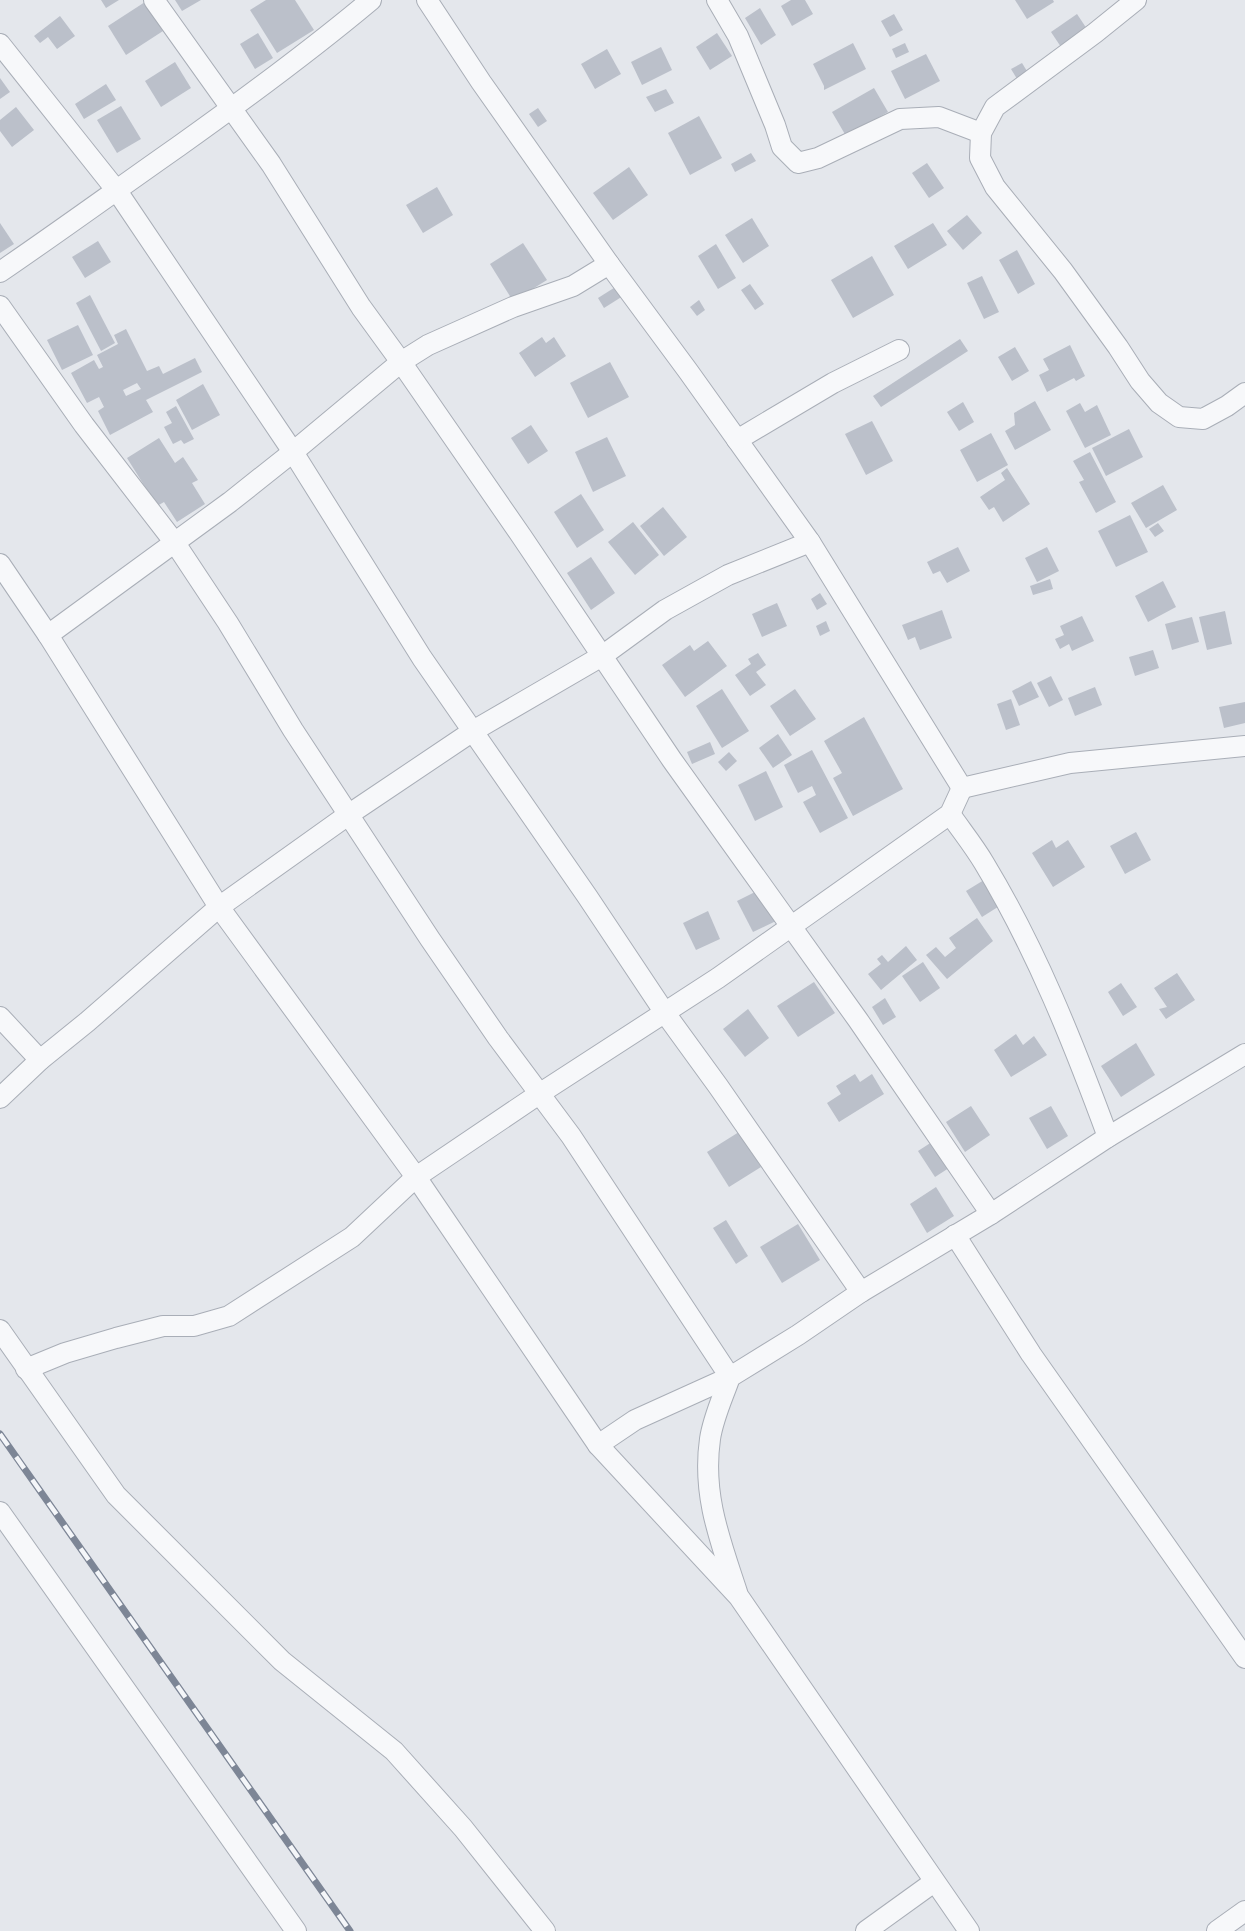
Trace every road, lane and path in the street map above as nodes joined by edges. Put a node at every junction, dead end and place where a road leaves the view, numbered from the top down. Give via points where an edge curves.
1 (154, 0) edge
2 (371, 0) edge
3 (427, 0) edge
4 (717, 0) edge
5 (1136, 0) edge
6 (0, 44) edge
7 (232, 109) junction
8 (981, 133) junction
9 (117, 191) junction
10 (609, 264) junction
11 (0, 272) edge
12 (0, 306) edge
13 (899, 350) dead end
14 (401, 362) junction
15 (1245, 393) edge
16 (737, 440) junction
17 (293, 452) junction
18 (810, 542) junction
19 (175, 543) junction
20 (0, 564) edge
21 (48, 635) junction
22 (602, 656) junction
23 (473, 731) junction
24 (1245, 746) edge
25 (962, 788) junction
26 (950, 814) junction
27 (348, 815) junction
28 (219, 907) junction
29 (791, 926) junction
30 (665, 1013) junction
31 (0, 1017) edge
32 (1245, 1054) edge
33 (40, 1060) junction
34 (539, 1094) junction
35 (0, 1098) edge
36 (1108, 1137) junction
37 (416, 1177) junction
38 (991, 1214) junction
39 (955, 1235) junction
40 (861, 1292) junction
41 (0, 1330) edge
42 (26, 1369) junction
43 (730, 1377) junction
44 (598, 1445) junction
45 (0, 1512) edge
46 (739, 1597) junction
47 (1245, 1658) edge
48 (934, 1882) junction
49 (1245, 1911) edge
50 (297, 1931) edge
51 (545, 1931) edge
52 (866, 1931) edge
53 (969, 1931) edge
54 (1217, 1931) edge

1 - 7 street
2 - 7 street
3 - 10 street
4 - 8 street via 738,36 782,147 798,163 818,158 900,119 939,117
5 - 8 street via 995,106
6 - 9 street
7 - 9 street
7 - 14 street via 361,308
8 - 15 street via 980,158 996,187 1159,403 1179,417 1203,419
9 - 11 street
9 - 17 street
10 - 14 street via 573,286 513,307 428,345
10 - 16 street
12 - 19 street via 84,425
13 - 16 street via 833,383
14 - 17 street
14 - 22 street
16 - 18 street
17 - 19 street
17 - 23 street via 422,658
18 - 22 street via 728,575 664,610
18 - 25 street
19 - 21 street
19 - 27 street
20 - 21 street
21 - 28 street
22 - 23 street
22 - 29 street
23 - 27 street
23 - 30 street
24 - 25 street via 1070,763
25 - 26 street
26 - 29 street
26 - 36 street via 988,869 1046,979
27 - 28 street
27 - 34 street
28 - 33 street
28 - 37 street
29 - 30 street
29 - 38 street
30 - 34 street
30 - 40 street
31 - 33 street
32 - 36 street
33 - 35 street
34 - 37 street
34 - 43 street via 571,1136
36 - 38 street
37 - 42 street via 352,1237 229,1316 194,1326 164,1326 116,1338
37 - 44 street
38 - 39 street
39 - 40 street
39 - 47 street via 1031,1354
40 - 43 street
41 - 42 street
42 - 51 street via 116,1495 282,1661 394,1751 463,1828
43 - 44 street via 635,1420
43 - 46 street via 710,1438 708,1477 713,1519
44 - 46 street
45 - 50 street
46 - 48 street
48 - 52 street
48 - 53 street
49 - 54 street

